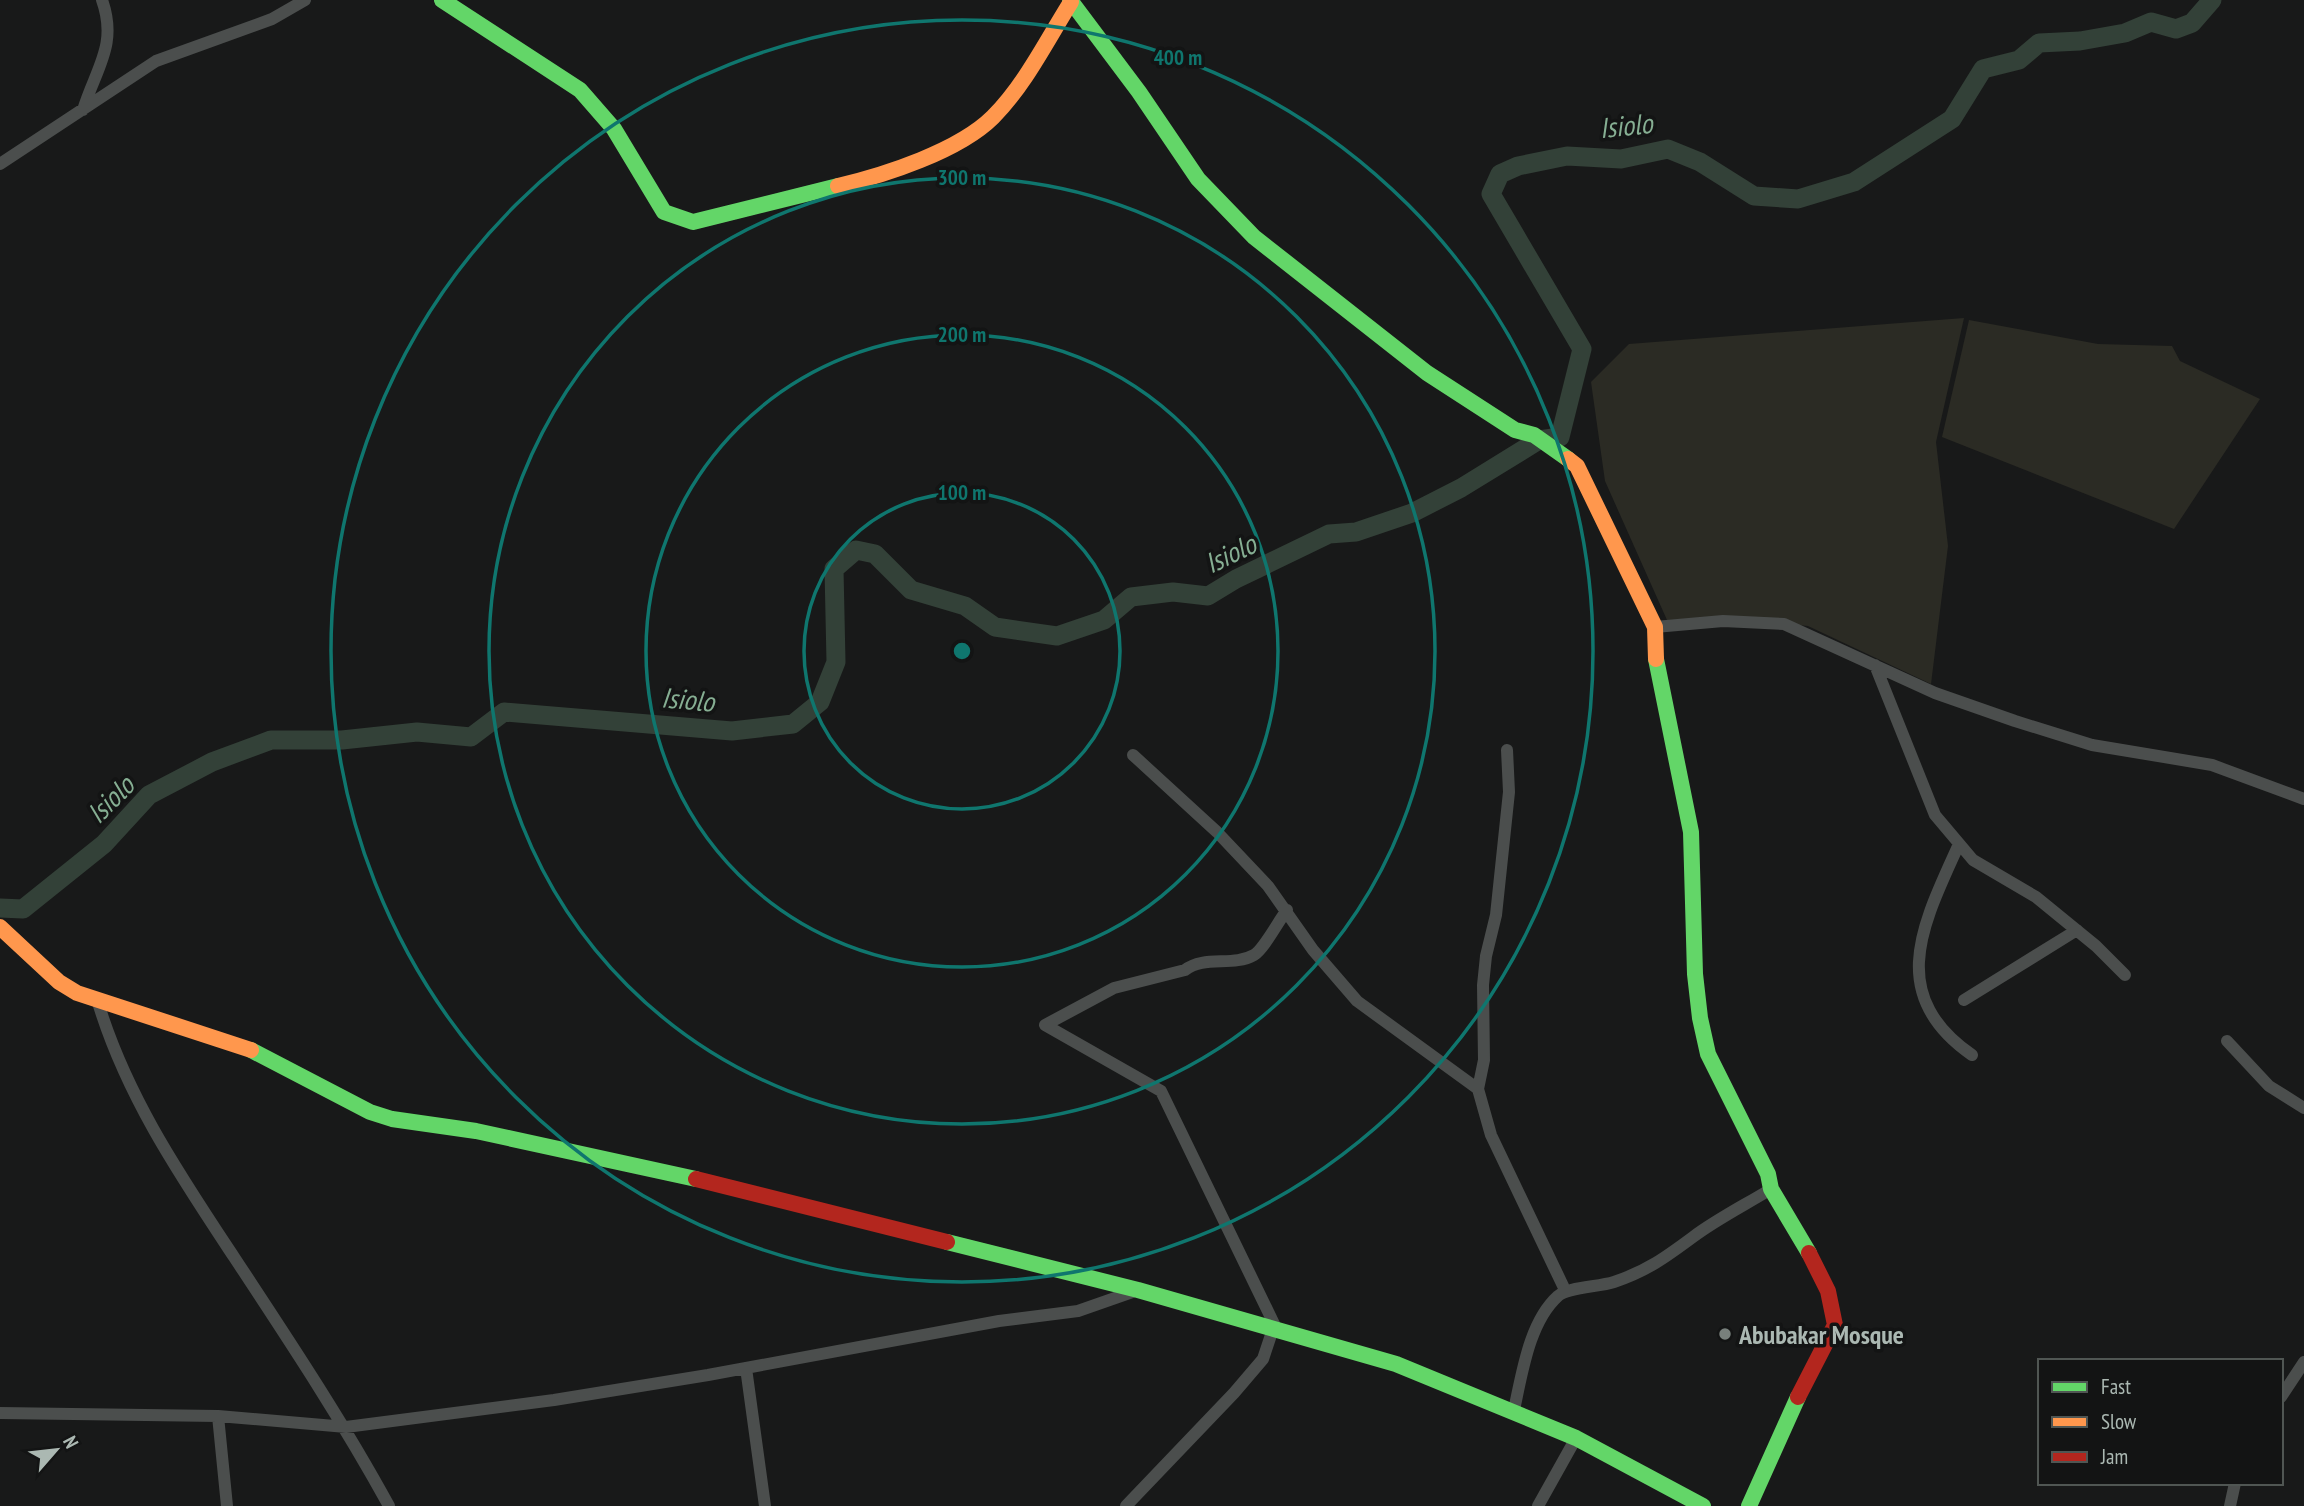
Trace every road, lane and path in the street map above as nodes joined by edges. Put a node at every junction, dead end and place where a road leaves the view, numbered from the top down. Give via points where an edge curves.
1 (102, 0) edge
2 (304, 0) edge
3 (442, 0) edge
4 (1071, 1) edge
5 (83, 110) junction
6 (0, 164) edge
7 (1655, 627) junction
8 (1875, 665) junction
9 (1507, 750) dead end
10 (1133, 755) dead end
11 (2304, 799) edge
12 (1959, 844) junction
13 (1287, 910) junction
14 (0, 927) edge
15 (2077, 930) junction
16 (2125, 975) dead end
17 (97, 999) junction
18 (1964, 1000) dead end
19 (2227, 1041) dead end
20 (1972, 1055) dead end
21 (1478, 1089) junction
22 (2304, 1108) edge
23 (1771, 1189) junction
24 (1138, 1290) junction
25 (1565, 1290) junction
26 (1275, 1330) junction
27 (2304, 1362) edge
28 (746, 1368) junction
29 (2283, 1394) edge
30 (1514, 1410) junction
31 (0, 1413) edge
32 (218, 1416) junction
33 (346, 1427) junction
34 (1576, 1438) junction
35 (2235, 1485) edge
36 (228, 1506) edge
37 (389, 1506) edge
38 (765, 1506) edge
39 (1126, 1506) edge
40 (1538, 1506) edge
41 (1703, 1506) edge
42 (1749, 1506) edge
43 (2231, 1506) edge

1 - 5 street via 109,47
2 - 5 street via 272,19 156,61
3 - 4 street via 580,90 614,129 664,212 693,222 847,184 953,144 991,119 1009,99
4 - 7 street via 1198,179 1254,237 1427,373 1514,430 1555,447 1577,466
5 - 6 street
7 - 8 street via 1723,621 1784,624
7 - 23 street via 1654,648 1691,832 1700,1018 1709,1054 1768,1174
8 - 11 street via 1934,693 2062,736 2129,753 2212,765
8 - 12 street via 1935,815
9 - 21 street via 1509,792 1496,915 1486,956 1481,1023 1484,1060
10 - 13 street via 1217,832
12 - 15 street via 1973,860 2036,897
12 - 20 street via 1926,917 1917,961 1925,1001 1949,1039
13 - 21 street via 1313,950 1357,1001
13 - 26 street via 1255,954 1226,962 1195,963 1185,970 1114,988 1045,1025 1161,1091
14 - 17 street via 59,982
15 - 16 street
15 - 18 street
17 - 24 street via 258,1053 340,1098 392,1119 476,1131 719,1184
17 - 33 street via 121,1068 165,1150
19 - 22 street via 2269,1086
21 - 25 street via 1491,1135
23 - 25 street via 1693,1237 1662,1262 1605,1284
23 - 42 street via 1831,1297 1835,1325 1783,1426
24 - 26 street
24 - 28 street via 1078,1311 999,1321
25 - 30 street via 1550,1304 1536,1330
26 - 30 street via 1396,1364
26 - 39 street via 1263,1359
27 - 29 street
28 - 33 street via 554,1400
28 - 38 street
30 - 34 street
31 - 32 street
32 - 33 street
32 - 36 street
33 - 37 street
34 - 40 street
34 - 41 street
35 - 43 street

